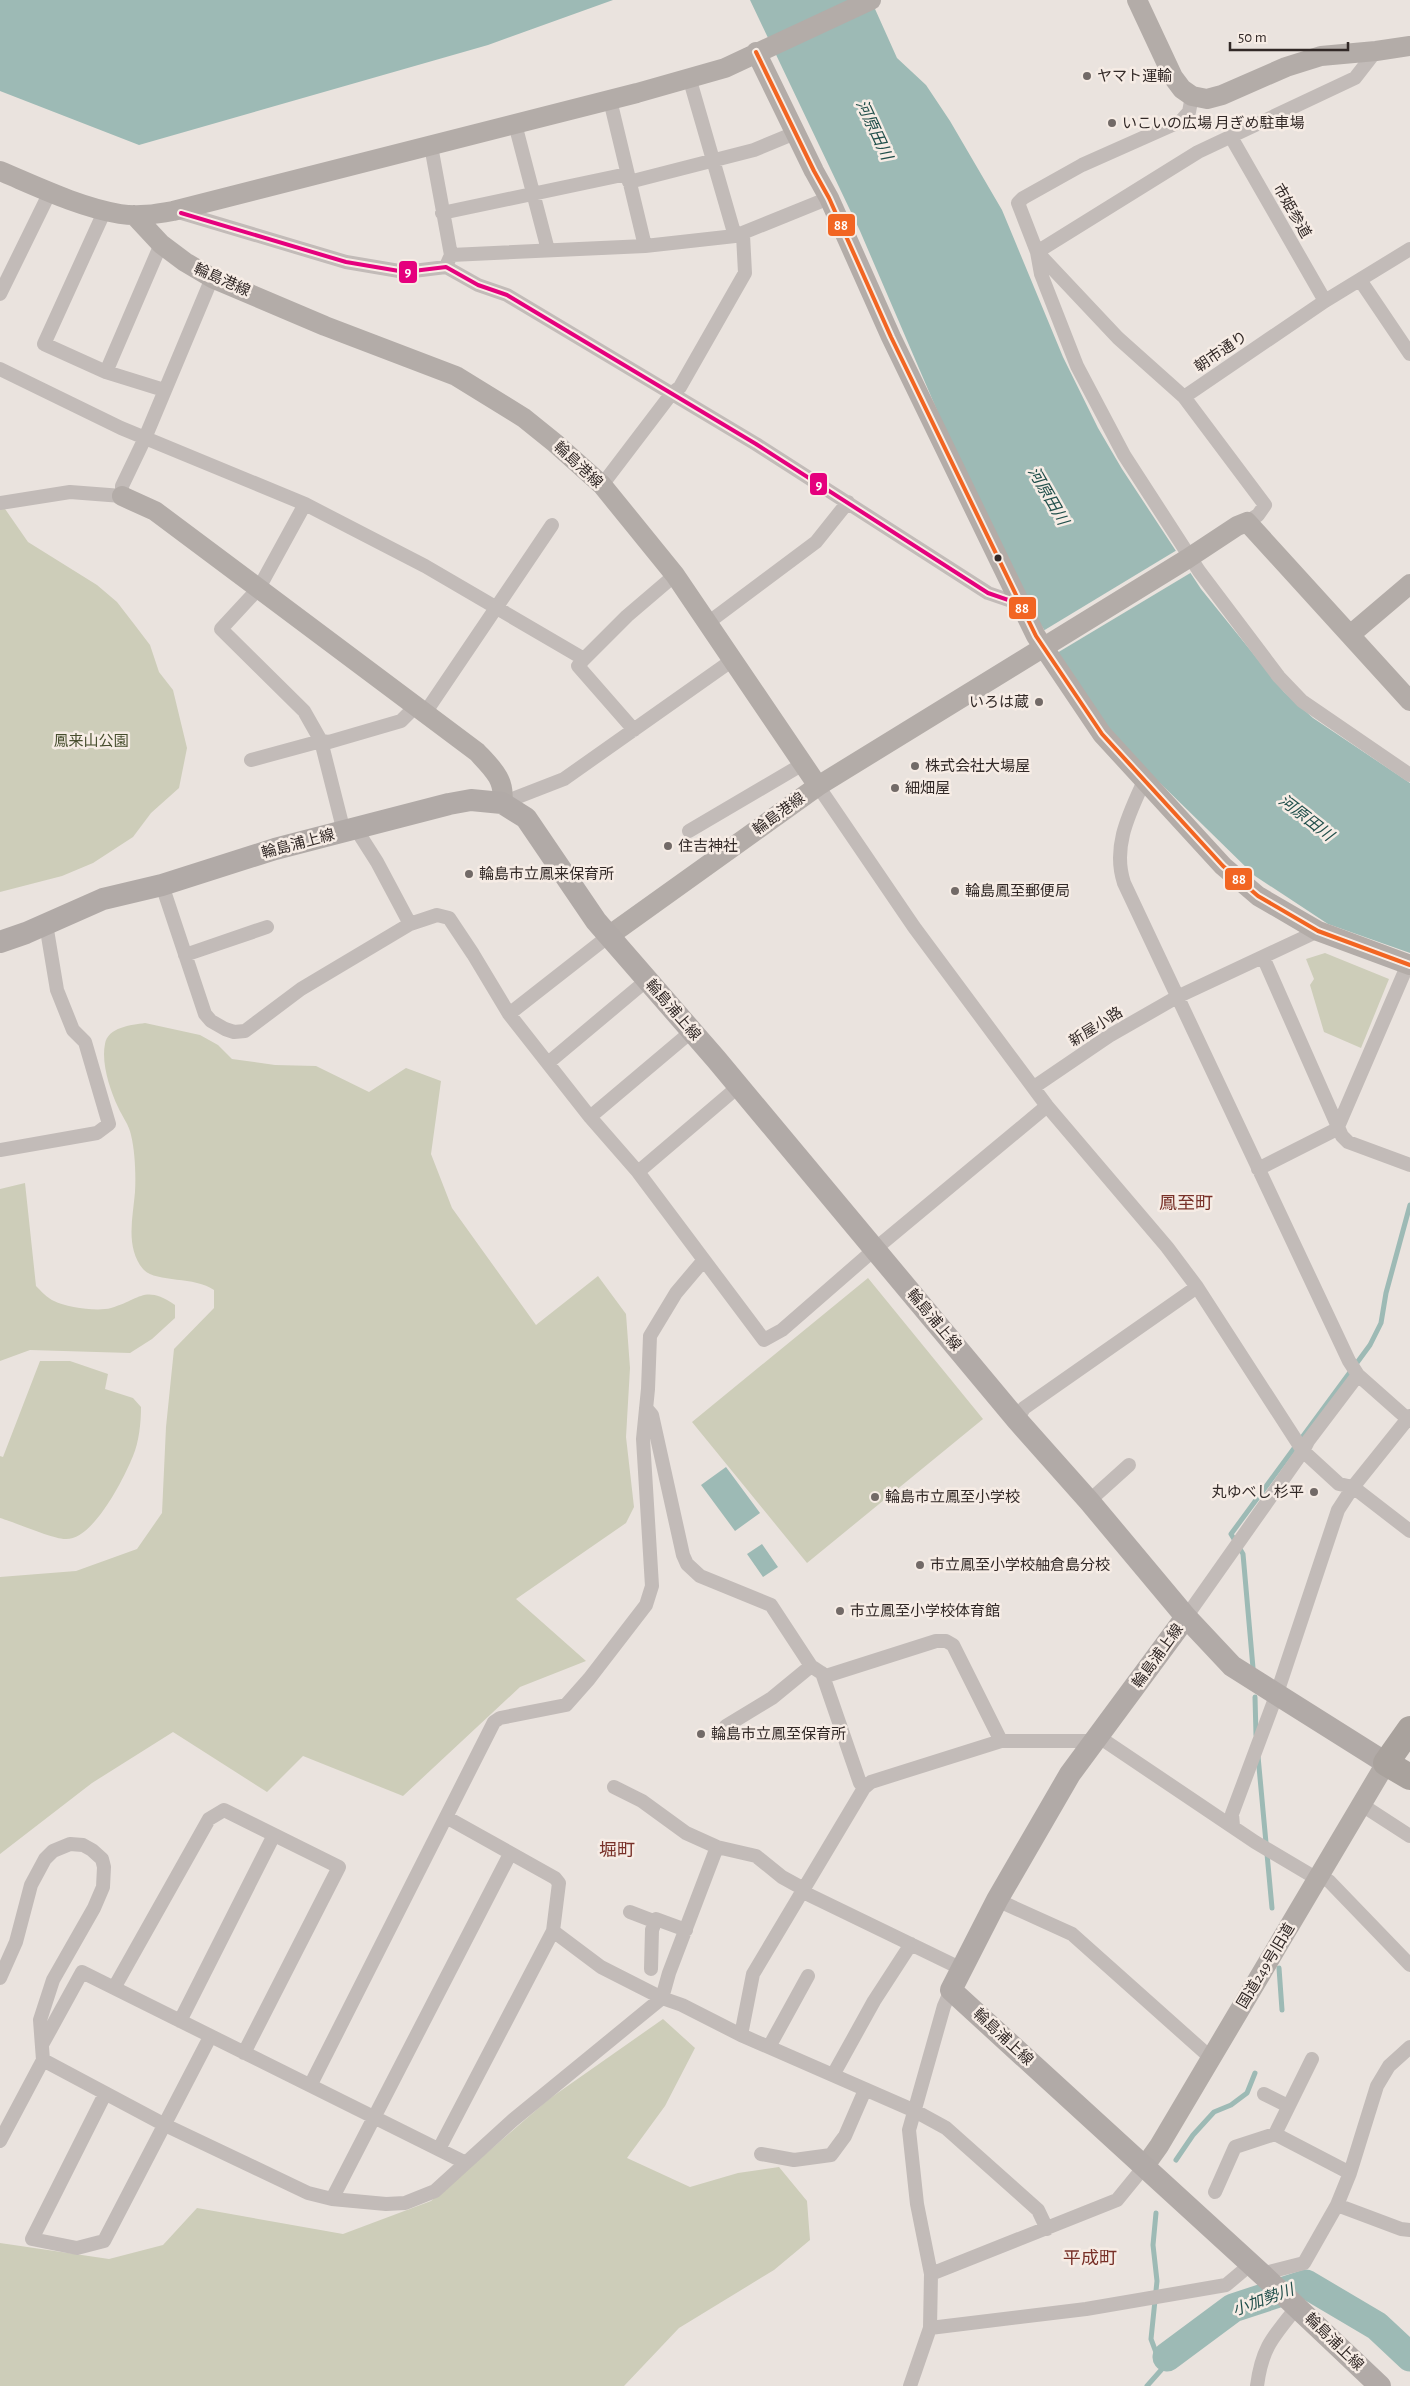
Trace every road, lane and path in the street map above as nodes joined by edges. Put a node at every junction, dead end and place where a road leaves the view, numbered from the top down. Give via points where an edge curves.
1 (872, 0) edge
2 (1137, 0) edge
3 (1410, 46) edge
4 (763, 49) junction
5 (1376, 51) junction
6 (689, 77) junction
7 (1192, 96) junction
8 (610, 100) junction
9 (515, 124) junction
10 (795, 133) junction
11 (1231, 137) junction
12 (432, 146) junction
13 (714, 162) junction
14 (0, 171) edge
15 (628, 178) junction
16 (50, 192) junction
17 (535, 194) junction
18 (830, 198) junction
19 (106, 210) junction
20 (173, 211) junction
21 (442, 213) junction
22 (134, 215) junction
23 (739, 235) junction
24 (161, 244) junction
25 (644, 246) junction
26 (1410, 249) edge
27 (548, 250) junction
28 (1037, 252) junction
29 (448, 261) junction
30 (212, 278) junction
31 (1360, 280) junction
32 (0, 294) edge
33 (1325, 301) junction
34 (1410, 354) edge
35 (1, 372) edge
36 (106, 372) junction
37 (164, 390) junction
38 (672, 393) junction
39 (1184, 397) junction
40 (145, 438) junction
41 (602, 485) junction
42 (122, 496) junction
43 (848, 502) junction
44 (0, 503) edge
45 (305, 504) junction
46 (1247, 522) junction
47 (552, 525) dead end
48 (1189, 558) junction
49 (676, 576) junction
50 (1410, 584) edge
51 (259, 588) junction
52 (1020, 604) junction
53 (497, 607) junction
54 (708, 622) junction
55 (1350, 635) junction
56 (1046, 645) junction
57 (584, 659) junction
58 (734, 659) junction
59 (1410, 701) edge
60 (420, 709) junction
61 (634, 730) junction
62 (321, 741) junction
63 (251, 760) dead end
64 (803, 764) junction
65 (1410, 774) edge
66 (1144, 781) junction
67 (818, 786) junction
68 (502, 803) junction
69 (350, 830) junction
70 (689, 831) dead end
71 (162, 885) junction
72 (46, 924) junction
73 (410, 924) junction
74 (267, 927) dead end
75 (1318, 931) junction
76 (610, 935) junction
77 (0, 942) edge
78 (185, 955) junction
79 (1264, 957) junction
80 (1409, 964) edge
81 (647, 980) junction
82 (1177, 997) junction
83 (509, 1014) junction
84 (692, 1031) junction
85 (548, 1063) junction
86 (1034, 1087) junction
87 (740, 1090) junction
88 (1047, 1106) junction
89 (590, 1117) junction
90 (1337, 1129) junction
91 (0, 1150) edge
92 (1410, 1165) edge
93 (1258, 1169) junction
94 (638, 1172) junction
95 (875, 1248) junction
96 (702, 1261) junction
97 (1197, 1287) junction
98 (1354, 1370) junction
99 (645, 1408) junction
100 (1409, 1419) edge
101 (1017, 1420) junction
102 (1300, 1445) junction
103 (1129, 1465) dead end
104 (1353, 1487) junction
105 (1089, 1501) junction
106 (1410, 1531) edge
107 (1186, 1617) junction
108 (816, 1670) junction
109 (1276, 1696) junction
110 (726, 1726) dead end
111 (1410, 1728) edge
112 (1097, 1739) junction
113 (1001, 1741) junction
114 (1386, 1763) junction
115 (1410, 1777) edge
116 (614, 1787) dead end
117 (864, 1788) junction
118 (1362, 1804) junction
119 (446, 1817) junction
120 (1232, 1826) junction
121 (274, 1835) junction
122 (1410, 1836) edge
123 (718, 1847) junction
124 (510, 1854) junction
125 (1318, 1877) junction
126 (802, 1889) junction
127 (997, 1900) junction
128 (630, 1912) dead end
129 (656, 1922) junction
130 (553, 1930) junction
131 (686, 1930) junction
132 (911, 1944) junction
133 (1410, 1965) edge
134 (651, 1969) dead end
135 (962, 1969) junction
136 (808, 1976) dead end
137 (0, 1978) edge
138 (114, 1988) junction
139 (950, 1990) junction
140 (662, 1998) junction
141 (180, 2021) junction
142 (741, 2035) junction
143 (210, 2037) junction
144 (44, 2043) junction
145 (770, 2047) junction
146 (1410, 2047) edge
147 (244, 2052) junction
148 (1211, 2058) junction
149 (1312, 2059) dead end
150 (43, 2060) junction
151 (833, 2075) junction
152 (311, 2084) junction
153 (865, 2090) junction
154 (105, 2094) junction
155 (1264, 2094) dead end
156 (1288, 2106) junction
157 (915, 2111) junction
158 (373, 2117) junction
159 (165, 2125) junction
160 (1274, 2134) junction
161 (0, 2141) edge
162 (439, 2150) junction
163 (761, 2154) dead end
164 (466, 2163) junction
165 (1144, 2167) junction
166 (1350, 2173) junction
167 (1215, 2192) dead end
168 (332, 2199) junction
169 (1337, 2205) junction
170 (1047, 2229) junction
171 (1410, 2230) edge
172 (1259, 2272) junction
173 (930, 2274) junction
174 (1297, 2307) junction
175 (930, 2328) junction
176 (910, 2386) edge
177 (1257, 2386) edge
178 (1380, 2386) edge

1 - 4 street
2 - 7 street via 1173,78
3 - 5 street
4 - 6 street via 725,68
4 - 10 street
5 - 7 street via 1321,56 1286,67 1222,95 1206,99
5 - 11 street via 1355,78
6 - 8 street
6 - 13 street
7 - 28 street via 1189,112 1181,121 1082,165 1018,203
8 - 9 street
8 - 15 street
9 - 12 street
9 - 17 street
10 - 13 street
10 - 18 street
11 - 28 street via 1163,172
11 - 33 street, 市姫参道
12 - 20 street
12 - 21 street
13 - 15 street
13 - 23 street
14 - 16 street
15 - 17 street
15 - 25 street
16 - 19 street
16 - 32 street
17 - 21 street
17 - 27 street
18 - 23 street
18 - 52 street via 891,337
19 - 22 street
19 - 36 street via 44,342
20 - 22 street
20 - 29 street via 346,262 405,272
21 - 29 street
22 - 24 street, 輪島港線
23 - 25 street
23 - 38 street via 745,273 680,387
24 - 30 street, 輪島港線
24 - 36 street
25 - 27 street
26 - 31 street, 朝市通り
27 - 29 street
28 - 39 street via 1118,338
28 - 48 street via 1042,274 1077,366 1124,455
29 - 38 street via 478,285 507,295
30 - 37 street
30 - 41 street, 輪島港線 via 324,326 456,376 524,418
31 - 33 street, 朝市通り
31 - 34 street
33 - 39 street, 朝市通り
35 - 40 street
36 - 37 street
37 - 40 street
38 - 41 street
38 - 43 street
39 - 46 street via 1264,505 1258,515
40 - 42 street via 122,486
40 - 45 street
41 - 49 street, 輪島港線
42 - 44 street via 70,492
42 - 51 street via 155,511
43 - 52 street via 988,593
43 - 54 street via 816,542
45 - 51 street
45 - 53 street
46 - 48 street
46 - 55 street
47 - 53 street
48 - 56 street
48 - 65 street via 1302,701
49 - 54 street, 輪島港線
49 - 57 street via 627,616
50 - 55 street
51 - 60 street
51 - 62 street via 221,629 301,706
52 - 56 street
53 - 57 street
53 - 60 street
54 - 58 street, 輪島港線
55 - 59 street
56 - 66 street via 1102,734
56 - 67 street
57 - 61 street via 578,666
58 - 61 street
58 - 64 street, 輪島港線
60 - 62 street via 400,721 329,742
60 - 68 street via 476,752 490,767 504,790
61 - 68 street via 564,779
62 - 63 street
62 - 69 street
64 - 67 street, 輪島港線
64 - 70 street
66 - 75 street via 1223,866 1258,896
66 - 82 street via 1124,826 1118,867
67 - 76 street, 輪島港線
67 - 86 street via 914,927
68 - 69 main road, 輪島浦上線 via 471,800
68 - 76 main road, 輪島浦上線 via 526,818 596,921
69 - 71 main road, 輪島浦上線
69 - 73 street via 377,862
71 - 72 main road, 輪島浦上線 via 103,899
71 - 78 street
72 - 77 main road, 輪島浦上線
72 - 91 street via 57,990 73,1030 85,1042 108,1124 97,1133
73 - 78 street via 301,989 245,1031 229,1031 205,1014
73 - 83 street via 437,914 449,918
74 - 78 street
75 - 79 street, 新屋小路
75 - 80 street
76 - 81 main road, 輪島浦上線
76 - 83 street
79 - 82 street, 新屋小路
79 - 90 street
80 - 90 street
81 - 84 main road, 輪島浦上線
81 - 85 street
82 - 86 street, 新屋小路 via 1109,1036
82 - 93 street
83 - 85 street
84 - 87 main road, 輪島浦上線
84 - 89 street
85 - 89 street
86 - 88 street
87 - 94 street via 732,1092
87 - 95 main road, 輪島浦上線
88 - 95 street
88 - 97 street
89 - 94 street
90 - 92 street via 1348,1142
90 - 93 street
93 - 98 street
94 - 96 street
95 - 96 street via 782,1330 764,1340
95 - 101 main road, 輪島浦上線
96 - 99 street via 676,1293 650,1336
97 - 101 street via 1024,1408
97 - 102 street
98 - 100 street
98 - 102 street via 1308,1441
99 - 108 street via 652,1415 687,1564 700,1576 771,1605
99 - 119 street via 643,1439 652,1586 646,1605 566,1705 500,1718 494,1722
100 - 104 street
101 - 105 main road, 輪島浦上線
102 - 104 street via 1340,1484
102 - 107 street via 1238,1545
103 - 105 street
104 - 106 street
104 - 109 street via 1338,1510
105 - 107 main road, 輪島浦上線
107 - 109 main road, 輪島浦上線 via 1232,1666
107 - 112 main road, 輪島浦上線
108 - 110 street
108 - 113 street via 826,1676 936,1641 946,1641 953,1645
108 - 117 street
109 - 114 main road, 輪島浦上線
109 - 120 street via 1232,1814
111 - 114 highway
112 - 113 street
112 - 120 street
112 - 127 main road, 輪島浦上線 via 1049,1809
113 - 117 street via 870,1782
114 - 115 highway
114 - 118 street, 国道249号旧道
116 - 123 street via 642,1801 681,1830
117 - 126 street
118 - 122 street
118 - 125 street, 国道249号旧道
119 - 124 street
119 - 152 street
120 - 125 street via 1275,1855
121 - 138 street via 224,1810 209,1819
121 - 141 street
121 - 147 street via 338,1867
123 - 126 street via 756,1856
123 - 131 street
124 - 130 street via 559,1883
124 - 158 street
125 - 133 street via 1336,1887
125 - 148 street, 国道249号旧道
126 - 132 street
126 - 142 street via 753,1974
127 - 135 main road, 輪島浦上線
127 - 148 street via 1072,1934
128 - 129 street
129 - 131 street via 656,1919
129 - 134 street via 652,1930
130 - 140 street via 601,1967
130 - 162 street
131 - 140 street
132 - 135 street
132 - 151 street via 874,2001
135 - 139 main road, 輪島浦上線
136 - 145 street
137 - 144 street via 16,1942 31,1885 45,1859 53,1851 70,1844 92,1850 102,1859 103,1888 53,1980 43,2005 40,2020
138 - 141 street
138 - 144 street via 82,1972
139 - 157 street
139 - 165 main road, 輪島浦上線
140 - 142 street
140 - 164 street
141 - 143 street
142 - 145 street
143 - 147 street
143 - 159 street
144 - 150 street
145 - 151 street
146 - 166 street via 1389,2066 1377,2086
147 - 152 street
148 - 165 street, 国道249号旧道
149 - 156 street
150 - 154 street
150 - 161 street
151 - 153 street
152 - 158 street
153 - 157 street
153 - 163 street via 845,2136 830,2155 794,2160
154 - 159 street
154 - 159 street via 32,2239 77,2248 104,2241
155 - 156 street
156 - 160 street
157 - 170 street via 946,2128 1038,2210
157 - 173 street via 909,2130 917,2204
158 - 162 street
158 - 168 street
159 - 168 street via 308,2192
160 - 166 street
160 - 167 street via 1235,2146
162 - 164 street
164 - 168 street via 434,2191 405,2203
165 - 170 street via 1118,2200
165 - 172 main road, 輪島浦上線
166 - 169 street
169 - 171 street
169 - 172 street via 1304,2263
170 - 173 street
172 - 174 main road, 輪島浦上線
172 - 175 street via 1226,2285 1167,2296
173 - 175 street
174 - 177 street via 1260,2361
174 - 178 main road, 輪島浦上線
175 - 176 street

